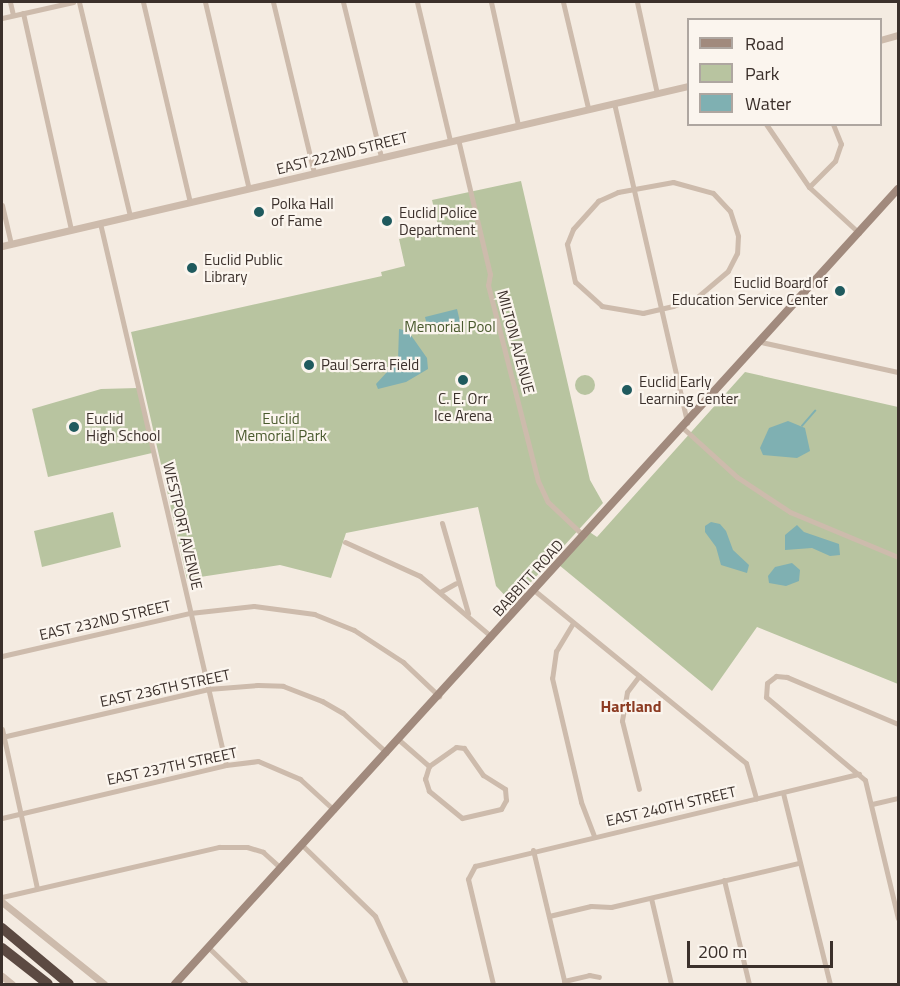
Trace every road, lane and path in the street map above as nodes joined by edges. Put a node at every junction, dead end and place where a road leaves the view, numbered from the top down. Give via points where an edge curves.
1 (10, 2) edge
2 (73, 2) edge
3 (79, 2) edge
4 (143, 2) edge
5 (205, 2) edge
6 (273, 2) edge
7 (343, 2) edge
8 (417, 2) edge
9 (491, 2) edge
10 (563, 2) edge
11 (637, 2) edge
12 (22, 13) junction
13 (13, 15) junction
14 (2, 18) edge
15 (898, 35) edge
16 (882, 39) edge
17 (687, 86) edge
18 (657, 94) junction
19 (614, 103) junction
20 (588, 108) junction
21 (518, 124) junction
22 (767, 126) edge
23 (834, 126) edge
24 (454, 140) junction
25 (381, 157) junction
26 (314, 173) junction
27 (634, 187) junction
28 (809, 187) junction
29 (249, 189) junction
30 (898, 189) edge
31 (190, 202) junction
32 (2, 205) edge
33 (130, 216) junction
34 (100, 223) junction
35 (71, 230) junction
36 (859, 233) junction
37 (11, 244) junction
38 (2, 246) edge
39 (663, 309) junction
40 (761, 342) junction
41 (898, 372) edge
42 (685, 425) junction
43 (442, 523) dead end
44 (584, 536) junction
45 (345, 542) dead end
46 (898, 557) edge
47 (456, 583) junction
48 (535, 591) junction
49 (440, 592) junction
50 (190, 613) junction
51 (469, 616) junction
52 (573, 624) junction
53 (492, 637) junction
54 (2, 656) edge
55 (639, 676) junction
56 (208, 689) junction
57 (439, 696) junction
58 (898, 724) edge
59 (2, 729) edge
60 (2, 736) edge
61 (399, 740) junction
62 (387, 753) junction
63 (226, 765) junction
64 (429, 766) junction
65 (859, 774) junction
66 (639, 789) dead end
67 (783, 793) junction
68 (898, 798) edge
69 (756, 799) junction
70 (872, 804) junction
71 (334, 810) junction
72 (19, 812) junction
73 (2, 818) edge
74 (594, 836) junction
75 (302, 846) junction
76 (533, 850) junction
77 (799, 863) junction
78 (281, 868) junction
79 (724, 880) junction
80 (37, 888) junction
81 (2, 897) edge
82 (651, 898) junction
83 (2, 902) edge
84 (549, 916) junction
85 (898, 918) edge
86 (2, 928) edge
87 (2, 948) edge
88 (209, 948) junction
89 (2, 976) edge
90 (599, 977) dead end
91 (565, 983) edge
92 (12, 984) edge
93 (48, 984) edge
94 (69, 984) edge
95 (104, 984) edge
96 (175, 984) edge
97 (246, 984) edge
98 (406, 984) edge
99 (493, 984) edge
100 (671, 984) edge
101 (749, 984) edge
102 (830, 984) edge

1 - 13 street
2 - 12 street
3 - 33 street
4 - 31 street
5 - 29 street
6 - 26 street
7 - 25 street
8 - 24 street, MILTON AVENUE
9 - 21 street
10 - 20 street
11 - 18 street
12 - 13 street
12 - 35 street
13 - 14 street
15 - 16 street
17 - 18 street, EAST 222ND STREET
18 - 19 street, EAST 222ND STREET
19 - 20 street, EAST 222ND STREET
19 - 27 street
20 - 21 street, EAST 222ND STREET
21 - 24 street, EAST 222ND STREET
22 - 28 street
23 - 28 street via 841,144 835,161
24 - 25 street, EAST 222ND STREET
24 - 44 street, MILTON AVENUE via 538,481 548,502
25 - 26 street, EAST 222ND STREET
26 - 29 street, EAST 222ND STREET
27 - 39 street
27 - 39 street via 598,201 585,213 567,244 569,261 575,282 602,306 643,313
27 - 39 street via 673,183 697,186 713,193 736,224 737,253 728,272 696,298
28 - 36 street
29 - 31 street, EAST 222ND STREET
30 - 36 main road, BABBITT ROAD
31 - 33 street, EAST 222ND STREET
32 - 37 street
33 - 34 street, EAST 222ND STREET
34 - 35 street, EAST 222ND STREET
34 - 50 street, WESTPORT AVENUE
35 - 37 street, EAST 222ND STREET
36 - 40 main road, BABBITT ROAD
37 - 38 street, EAST 222ND STREET
39 - 42 street
40 - 41 street
40 - 42 main road, BABBITT ROAD
42 - 44 main road, BABBITT ROAD
42 - 46 street via 737,477 790,512
43 - 47 street
44 - 48 main road, BABBITT ROAD
45 - 49 street via 399,565
47 - 49 street
47 - 51 street
48 - 52 street
48 - 53 main road, BABBITT ROAD
49 - 51 street
50 - 54 street, EAST 232ND STREET
50 - 56 street, WESTPORT AVENUE
50 - 57 street, EAST 232ND STREET via 254,606 314,614 354,630 386,649
51 - 53 street
52 - 55 street
52 - 74 street via 556,651 552,678 581,802
53 - 57 main road, BABBITT ROAD
55 - 66 street via 627,692 622,721
55 - 69 street via 746,763
56 - 60 street, EAST 236TH STREET
56 - 62 street, EAST 236TH STREET via 258,685 302,693 343,713
56 - 63 street, WESTPORT AVENUE
57 - 61 main road, BABBITT ROAD
58 - 65 street via 780,676 770,679 765,690 774,704
59 - 60 street
60 - 72 street
61 - 62 main road, BABBITT ROAD
61 - 64 street
62 - 71 main road, BABBITT ROAD
63 - 71 street, EAST 237TH STREET via 258,762 279,767 300,779
63 - 72 street, EAST 237TH STREET
64 - 64 street via 425,779 429,791 462,818 501,809 506,800 505,789 483,775 464,748 456,747
65 - 67 street, EAST 240TH STREET
65 - 70 street via 867,784
67 - 69 street, EAST 240TH STREET
67 - 77 street
68 - 70 street
69 - 74 street, EAST 240TH STREET
70 - 85 street
71 - 75 main road, BABBITT ROAD
72 - 73 street, EAST 237TH STREET
72 - 80 street
74 - 76 street, EAST 240TH STREET
75 - 78 main road, BABBITT ROAD
75 - 98 street via 375,916
76 - 84 street
76 - 99 street, EAST 240TH STREET via 474,866 468,879
77 - 79 street
77 - 102 street
78 - 80 street via 263,852 219,846
78 - 88 main road, BABBITT ROAD
79 - 82 street
79 - 101 street
80 - 81 street
82 - 84 street
82 - 100 street
83 - 95 street
84 - 91 street
86 - 94 highway
87 - 93 highway
88 - 96 main road, BABBITT ROAD
88 - 97 street
89 - 92 street
90 - 91 street via 589,975

